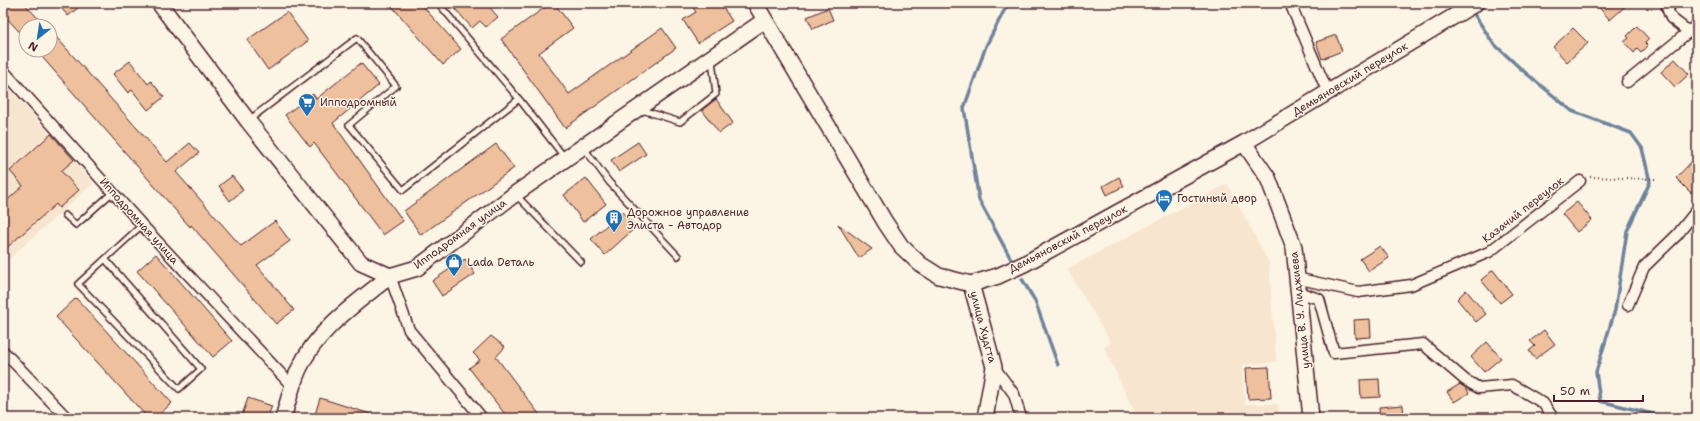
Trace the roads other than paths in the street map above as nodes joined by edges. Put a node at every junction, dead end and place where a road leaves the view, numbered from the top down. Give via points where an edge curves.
1 (158, 3) edge
2 (438, 3) edge
3 (755, 3) edge
4 (1290, 3) edge
5 (1476, 3) edge
6 (1673, 3) edge
7 (765, 20) junction
8 (1693, 28) edge
9 (711, 57) junction
10 (3, 70) edge
11 (1627, 82) dead end
12 (1328, 93) junction
13 (519, 99) junction
14 (637, 109) junction
15 (248, 121) junction
16 (1244, 143) junction
17 (583, 146) junction
18 (565, 159) junction
19 (1580, 181) road end
20 (113, 192) junction
21 (514, 194) junction
22 (1697, 210) edge
23 (65, 215) dead end
24 (142, 224) junction
25 (678, 256) dead end
26 (105, 259) junction
27 (581, 262) dead end
28 (390, 276) junction
29 (971, 284) junction
30 (1297, 285) junction
31 (1628, 305) dead end
32 (3, 351) edge
33 (994, 367) junction
34 (293, 387) junction
35 (67, 418) edge
36 (283, 418) edge
37 (482, 418) edge
38 (985, 418) edge
39 (1021, 418) edge
40 (1311, 418) edge
41 (1553, 418) edge

1 - 15 main road
2 - 13 lane
3 - 7 main road
4 - 12 street
5 - 12 main road, Демьяновский переулок
6 - 8 street via 1667,8 1671,18
7 - 9 main road, Ипподромная улица
7 - 29 main road via 901,246 920,264 939,276
8 - 11 street
9 - 14 main road, Ипподромная улица
9 - 14 lane via 716,94 680,122
10 - 20 street, Ипподромная улица
12 - 16 main road, Демьяновский переулок
13 - 15 lane via 403,190 349,125 396,86 357,38
13 - 18 lane
14 - 17 main road, Ипподромная улица
15 - 28 main road via 361,263
16 - 29 main road, Демьяновский переулок via 1024,264 998,276
16 - 30 main road, улица В. У. Лиджиева via 1268,178 1294,247
17 - 18 main road, Ипподромная улица
17 - 25 lane via 609,182
18 - 21 main road, Ипподромная улица
19 - 30 street, Казачий переулок via 1489,252 1411,285 1358,292
20 - 23 lane via 76,225
20 - 24 street, Ипподромная улица
21 - 27 lane
21 - 28 main road, Ипподромная улица via 417,268
22 - 31 street via 1678,235 1644,266
24 - 26 lane
24 - 34 street, Ипподромная улица
26 - 26 lane via 201,369 179,389 78,284
28 - 34 main road via 323,333 299,369
28 - 37 street via 409,330
29 - 33 main road, улица Худгта
30 - 40 main road, улица В. У. Лиджиева
30 - 41 street via 1319,300 1334,353 1423,344 1474,386 1479,388 1512,385 1543,403
32 - 35 street
33 - 38 main road, улица Худгта
33 - 39 street via 1014,394
34 - 36 main road

